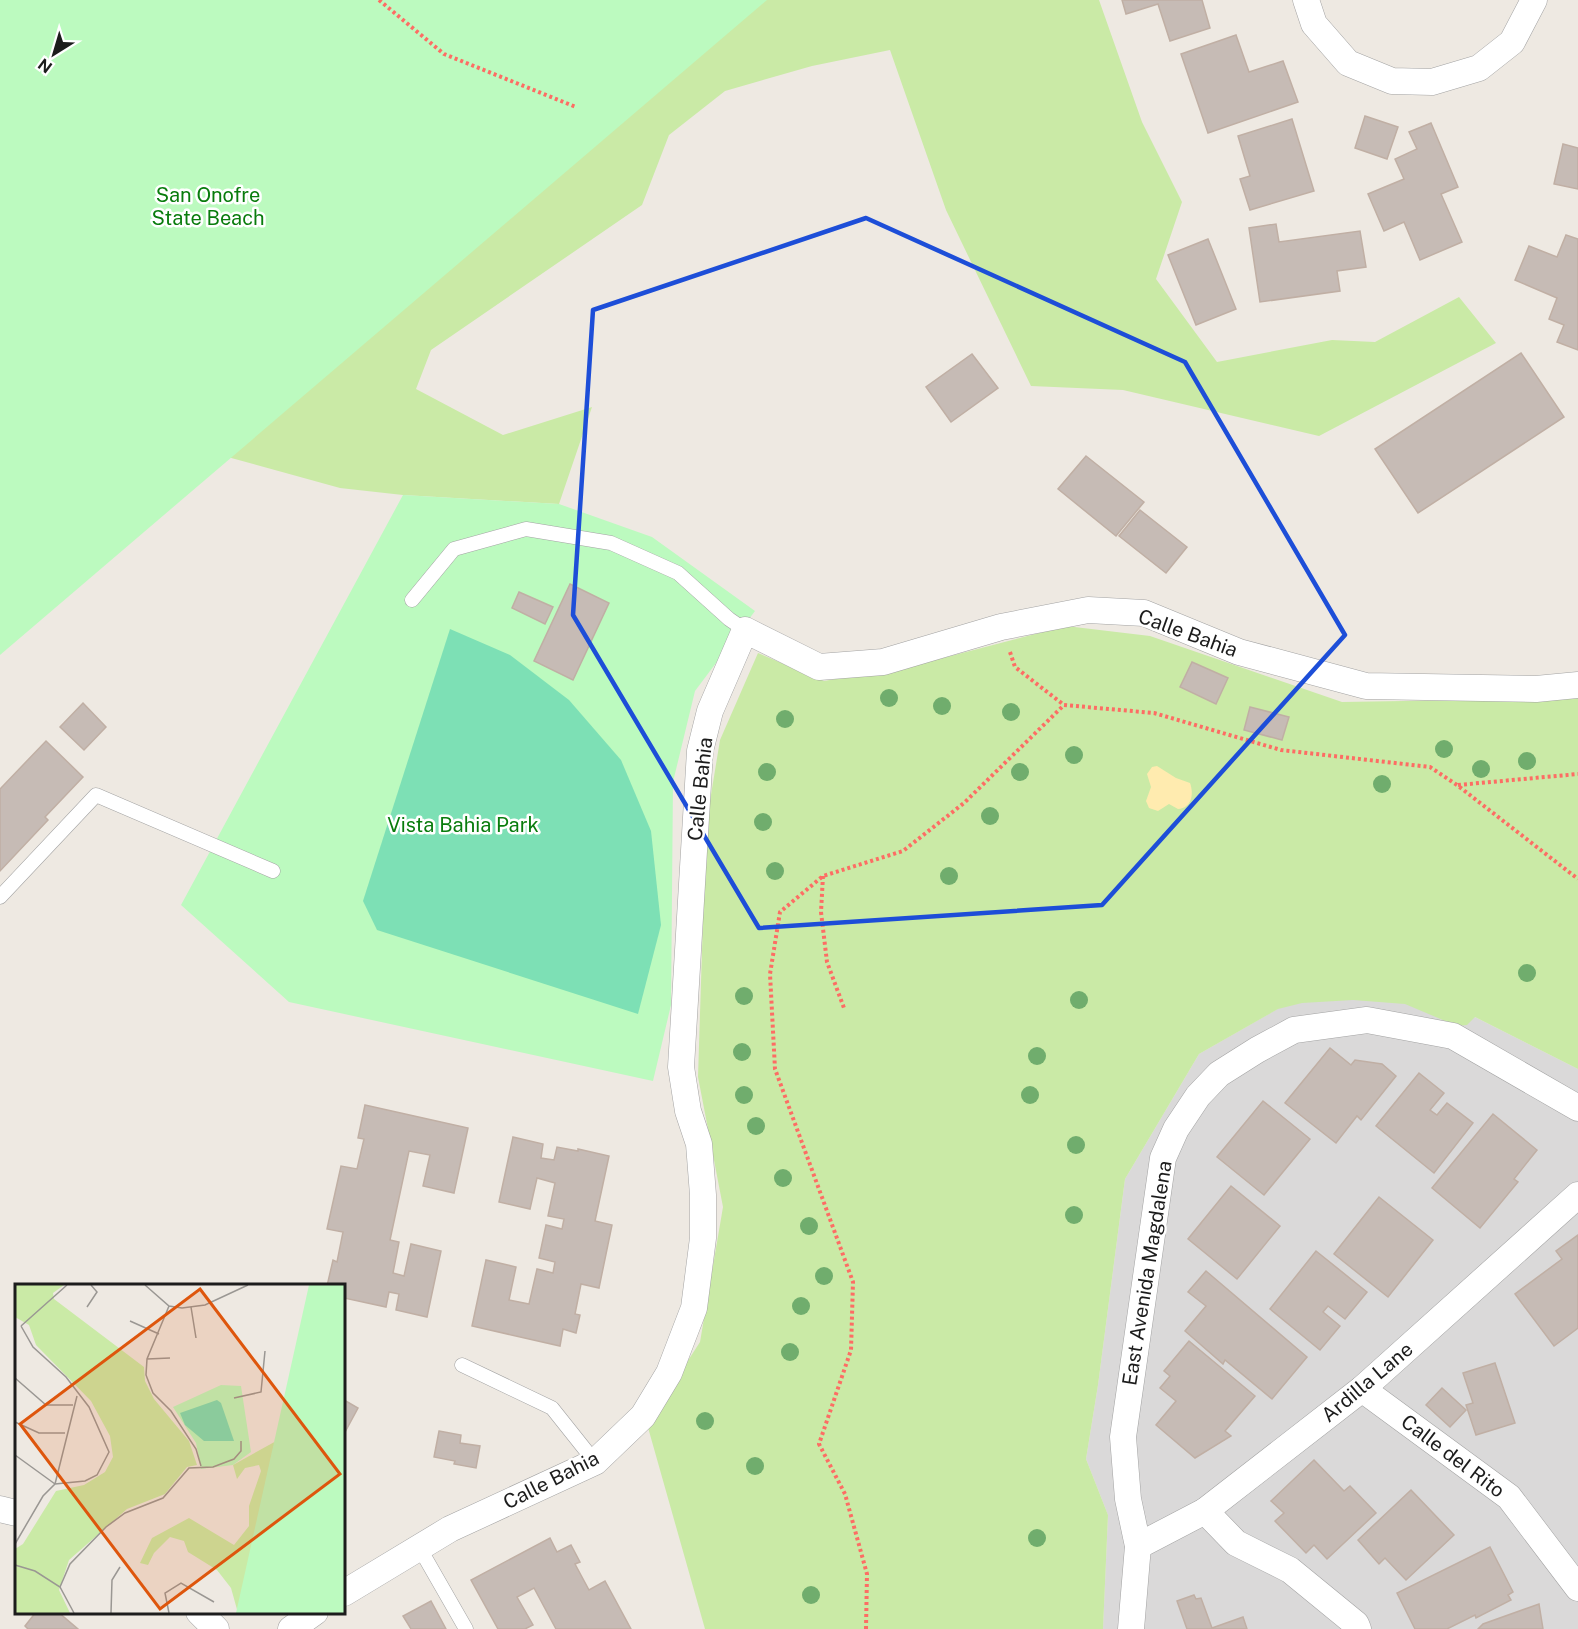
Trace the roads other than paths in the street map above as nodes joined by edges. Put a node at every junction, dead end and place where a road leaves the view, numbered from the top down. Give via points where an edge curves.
1 (1306, 0) edge
2 (1534, 0) edge
3 (412, 600) dead end
4 (745, 630) junction
5 (1578, 685) edge
6 (273, 871) dead end
7 (0, 897) edge
8 (1578, 1108) edge
9 (1578, 1195) edge
10 (462, 1365) dead end
11 (1362, 1389) junction
12 (595, 1462) junction
13 (0, 1509) edge
14 (1205, 1510) junction
15 (15, 1513) edge
16 (1138, 1546) junction
17 (419, 1547) junction
18 (1578, 1588) edge
19 (345, 1592) edge
20 (201, 1614) edge
21 (312, 1614) edge
22 (216, 1629) edge
23 (291, 1629) edge
24 (465, 1629) edge
25 (1131, 1629) edge
26 (1358, 1629) edge

1 - 2 street via 1314,24 1348,63 1392,81 1432,82 1479,68 1512,42
3 - 4 lane via 454,549 526,529 611,543 678,573
4 - 5 street, Calle Bahia via 819,667 883,662 1001,627 1088,610 1144,614 1239,652 1366,686 1536,689
4 - 12 street, Calle Bahia via 710,711 700,752 681,1067 688,1111 699,1144 703,1195 703,1238 694,1308 669,1373 643,1416
6 - 7 lane via 96,795
8 - 16 street, East Avenida Magdalena via 1453,1035 1367,1020 1294,1030 1219,1074 1176,1129 1159,1179 1123,1437 1128,1499
9 - 11 street, Ardilla Lane
10 - 12 lane via 552,1408
11 - 14 street, Ardilla Lane
11 - 18 street, Calle del Rito via 1509,1497
12 - 17 street, Calle Bahia
13 - 15 street
14 - 16 street, Ardilla Lane
14 - 26 street via 1236,1543 1290,1570
16 - 25 street, East Avenida Magdalena
17 - 19 street, Calle Bahia
17 - 24 lane
20 - 22 street
21 - 23 street

